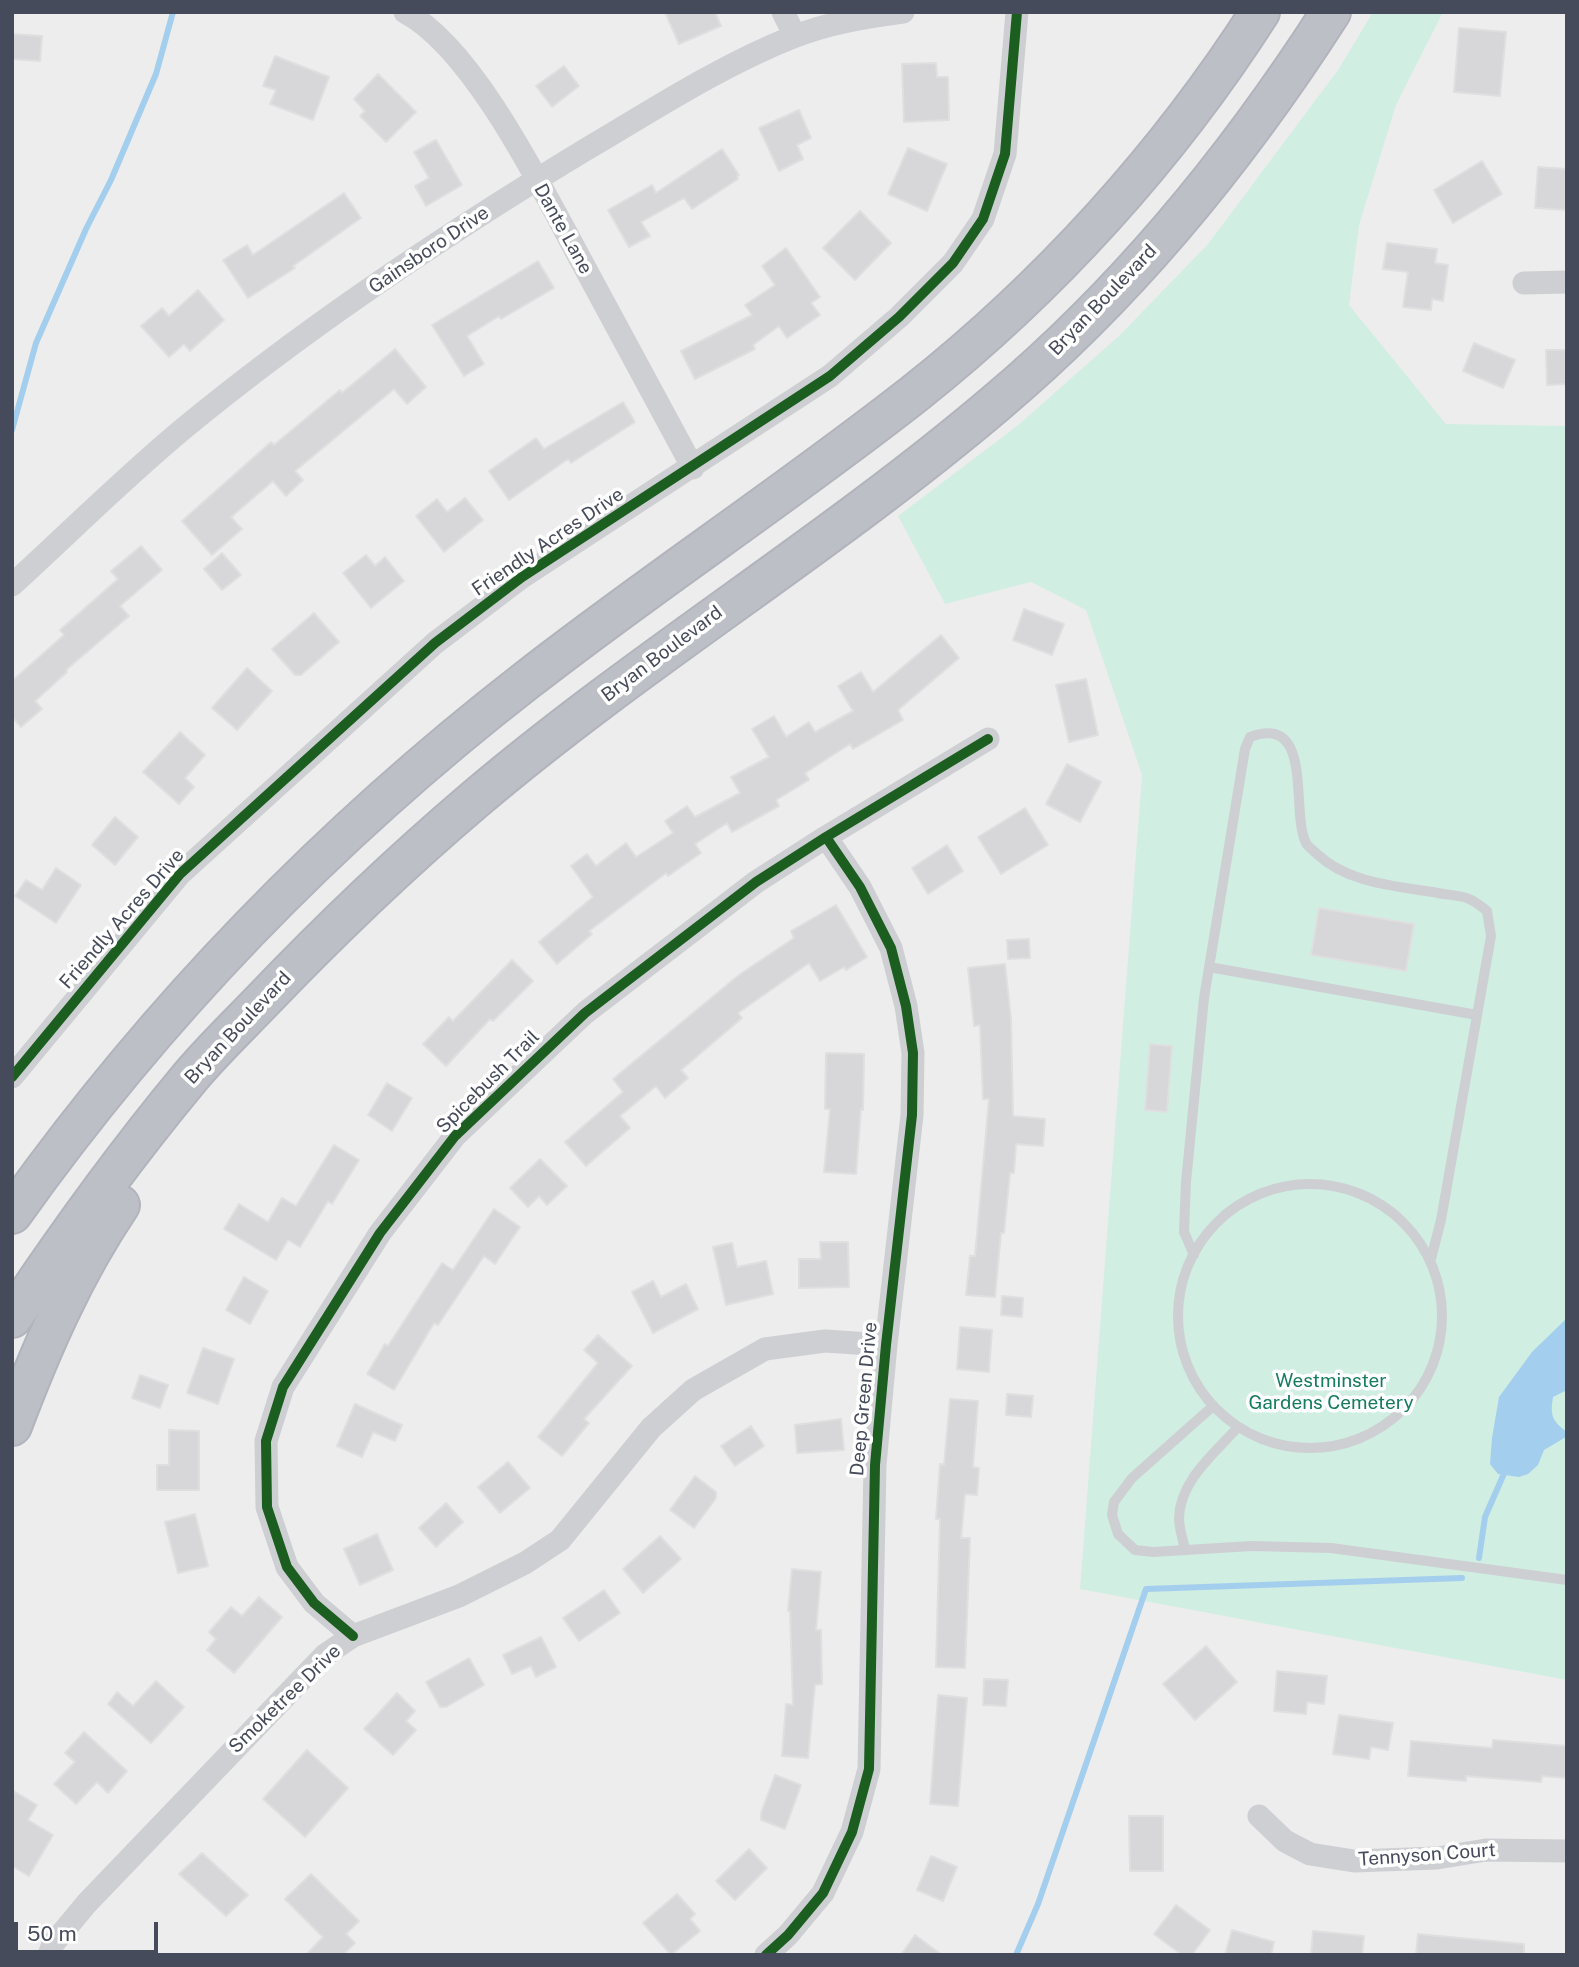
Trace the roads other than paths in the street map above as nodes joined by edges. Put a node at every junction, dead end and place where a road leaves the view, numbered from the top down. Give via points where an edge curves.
1 (405, 12) edge
2 (783, 12) edge
3 (903, 12) edge
4 (1017, 12) edge
5 (1260, 12) edge
6 (1331, 12) edge
7 (795, 36) junction
8 (537, 179) junction
9 (1567, 282) edge
10 (1524, 283) dead end
11 (693, 468) junction
12 (12, 585) edge
13 (988, 739) dead end
14 (826, 837) junction
15 (318, 943) junction
16 (1209, 967) junction
17 (1477, 1015) junction
18 (12, 1077) edge
19 (12, 1214) edge
20 (1194, 1255) junction
21 (1431, 1259) junction
22 (12, 1318) edge
23 (886, 1345) junction
24 (1212, 1407) junction
25 (12, 1426) edge
26 (1238, 1427) junction
27 (1185, 1550) junction
28 (1567, 1580) edge
29 (353, 1636) junction
30 (1259, 1815) dead end
31 (1567, 1851) edge
32 (49, 1955) edge
33 (766, 1955) edge

1 - 8 street, Dante Lane via 440,37 486,95
2 - 7 street
3 - 7 street, Gainsboro Drive via 854,19
4 - 11 street, Friendly Acres Drive via 1005,154 983,219 953,263 900,317 830,376
5 - 19 highway via 1206,90 1114,204 965,352 817,468 527,680 340,839 172,1013 100,1097
6 - 15 highway, Bryan Boulevard via 1274,98 1192,205 1034,370 932,455 652,660 474,800
7 - 8 street, Gainsboro Drive via 672,98
8 - 11 street, Dante Lane
8 - 12 street, Gainsboro Drive via 406,262 192,422
9 - 10 street
11 - 18 street, Friendly Acres Drive via 522,577 435,643 180,874
13 - 14 street, Spicebush Trail
14 - 23 street, Deep Green Drive via 860,887 891,948 913,1053 912,1115
14 - 29 street, Spicebush Trail via 756,882 585,1013 456,1136 380,1233 283,1387 266,1441 267,1507 287,1566 314,1604
15 - 22 highway, Bryan Boulevard via 194,1072 114,1172
15 - 25 highway via 270,1016 194,1100 109,1220 59,1314
16 - 17 lane
16 - 17 lane via 1245,749 1250,737 1264,732 1280,736 1294,752 1306,844 1326,862 1361,880 1470,899 1487,911 1491,936
16 - 20 lane via 1186,1182 1184,1232
17 - 21 lane
20 - 21 lane via 1202,1237 1236,1205 1277,1186 1323,1182 1367,1195 1404,1221
20 - 24 lane via 1182,1278 1177,1324 1188,1368
21 - 26 lane via 1443,1299 1441,1341 1427,1380 1401,1413 1366,1437 1326,1448 1285,1447
23 - 29 street, Smoketree Drive via 825,1341 765,1349 693,1390 651,1428 560,1540 459,1596
23 - 33 street, Deep Green Drive via 875,1465 869,1769 852,1832 823,1893
24 - 26 lane
24 - 27 lane via 1132,1479 1114,1502 1112,1515 1118,1534 1135,1550
26 - 27 lane via 1183,1495 1179,1518
27 - 28 lane via 1331,1548
29 - 32 street, Smoketree Drive via 325,1655 285,1695 87,1903
30 - 31 street, Tennyson Court via 1285,1841 1310,1853 1354,1861 1437,1858 1486,1850

